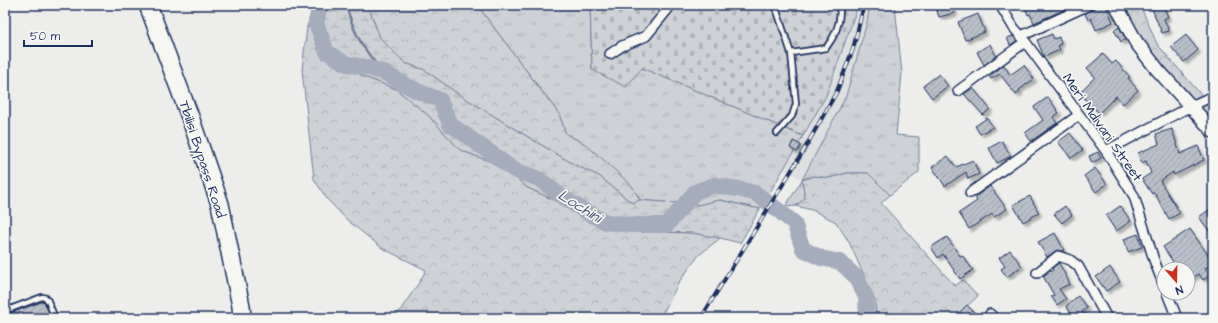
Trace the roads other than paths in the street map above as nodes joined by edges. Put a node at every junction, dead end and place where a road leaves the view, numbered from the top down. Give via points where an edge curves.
1 (148, 5) edge
2 (669, 5) edge
3 (775, 5) edge
4 (839, 5) edge
5 (1000, 5) edge
6 (1089, 5) edge
7 (1116, 5) edge
8 (1023, 39) junction
9 (790, 53) junction
10 (610, 54) dead end
11 (958, 91) dead end
12 (1213, 96) edge
13 (1191, 106) junction
14 (1079, 115) junction
15 (1213, 131) edge
16 (777, 133) dead end
17 (1106, 151) junction
18 (970, 193) dead end
19 (1156, 265) edge
20 (1037, 273) dead end
21 (1170, 301) edge
22 (5, 311) edge
23 (55, 318) edge
24 (242, 318) edge
25 (1107, 318) edge
26 (1177, 318) edge

1 - 24 highway, Tbilisi Bypass Road via 220,204 242,306
2 - 10 street via 646,36
3 - 9 lane
4 - 9 lane via 841,12 834,38 826,48
5 - 8 street, Meri Mdivani Street
6 - 8 street
7 - 13 street via 1136,42
8 - 11 street
8 - 14 street, Meri Mdivani Street
9 - 16 lane via 796,104 792,116
12 - 13 street
13 - 15 street
13 - 17 street
14 - 17 street, Meri Mdivani Street
14 - 18 street
17 - 19 street, Meri Mdivani Street via 1134,196
20 - 25 street via 1058,256 1070,260 1078,266
21 - 26 street
22 - 23 lane via 46,298

